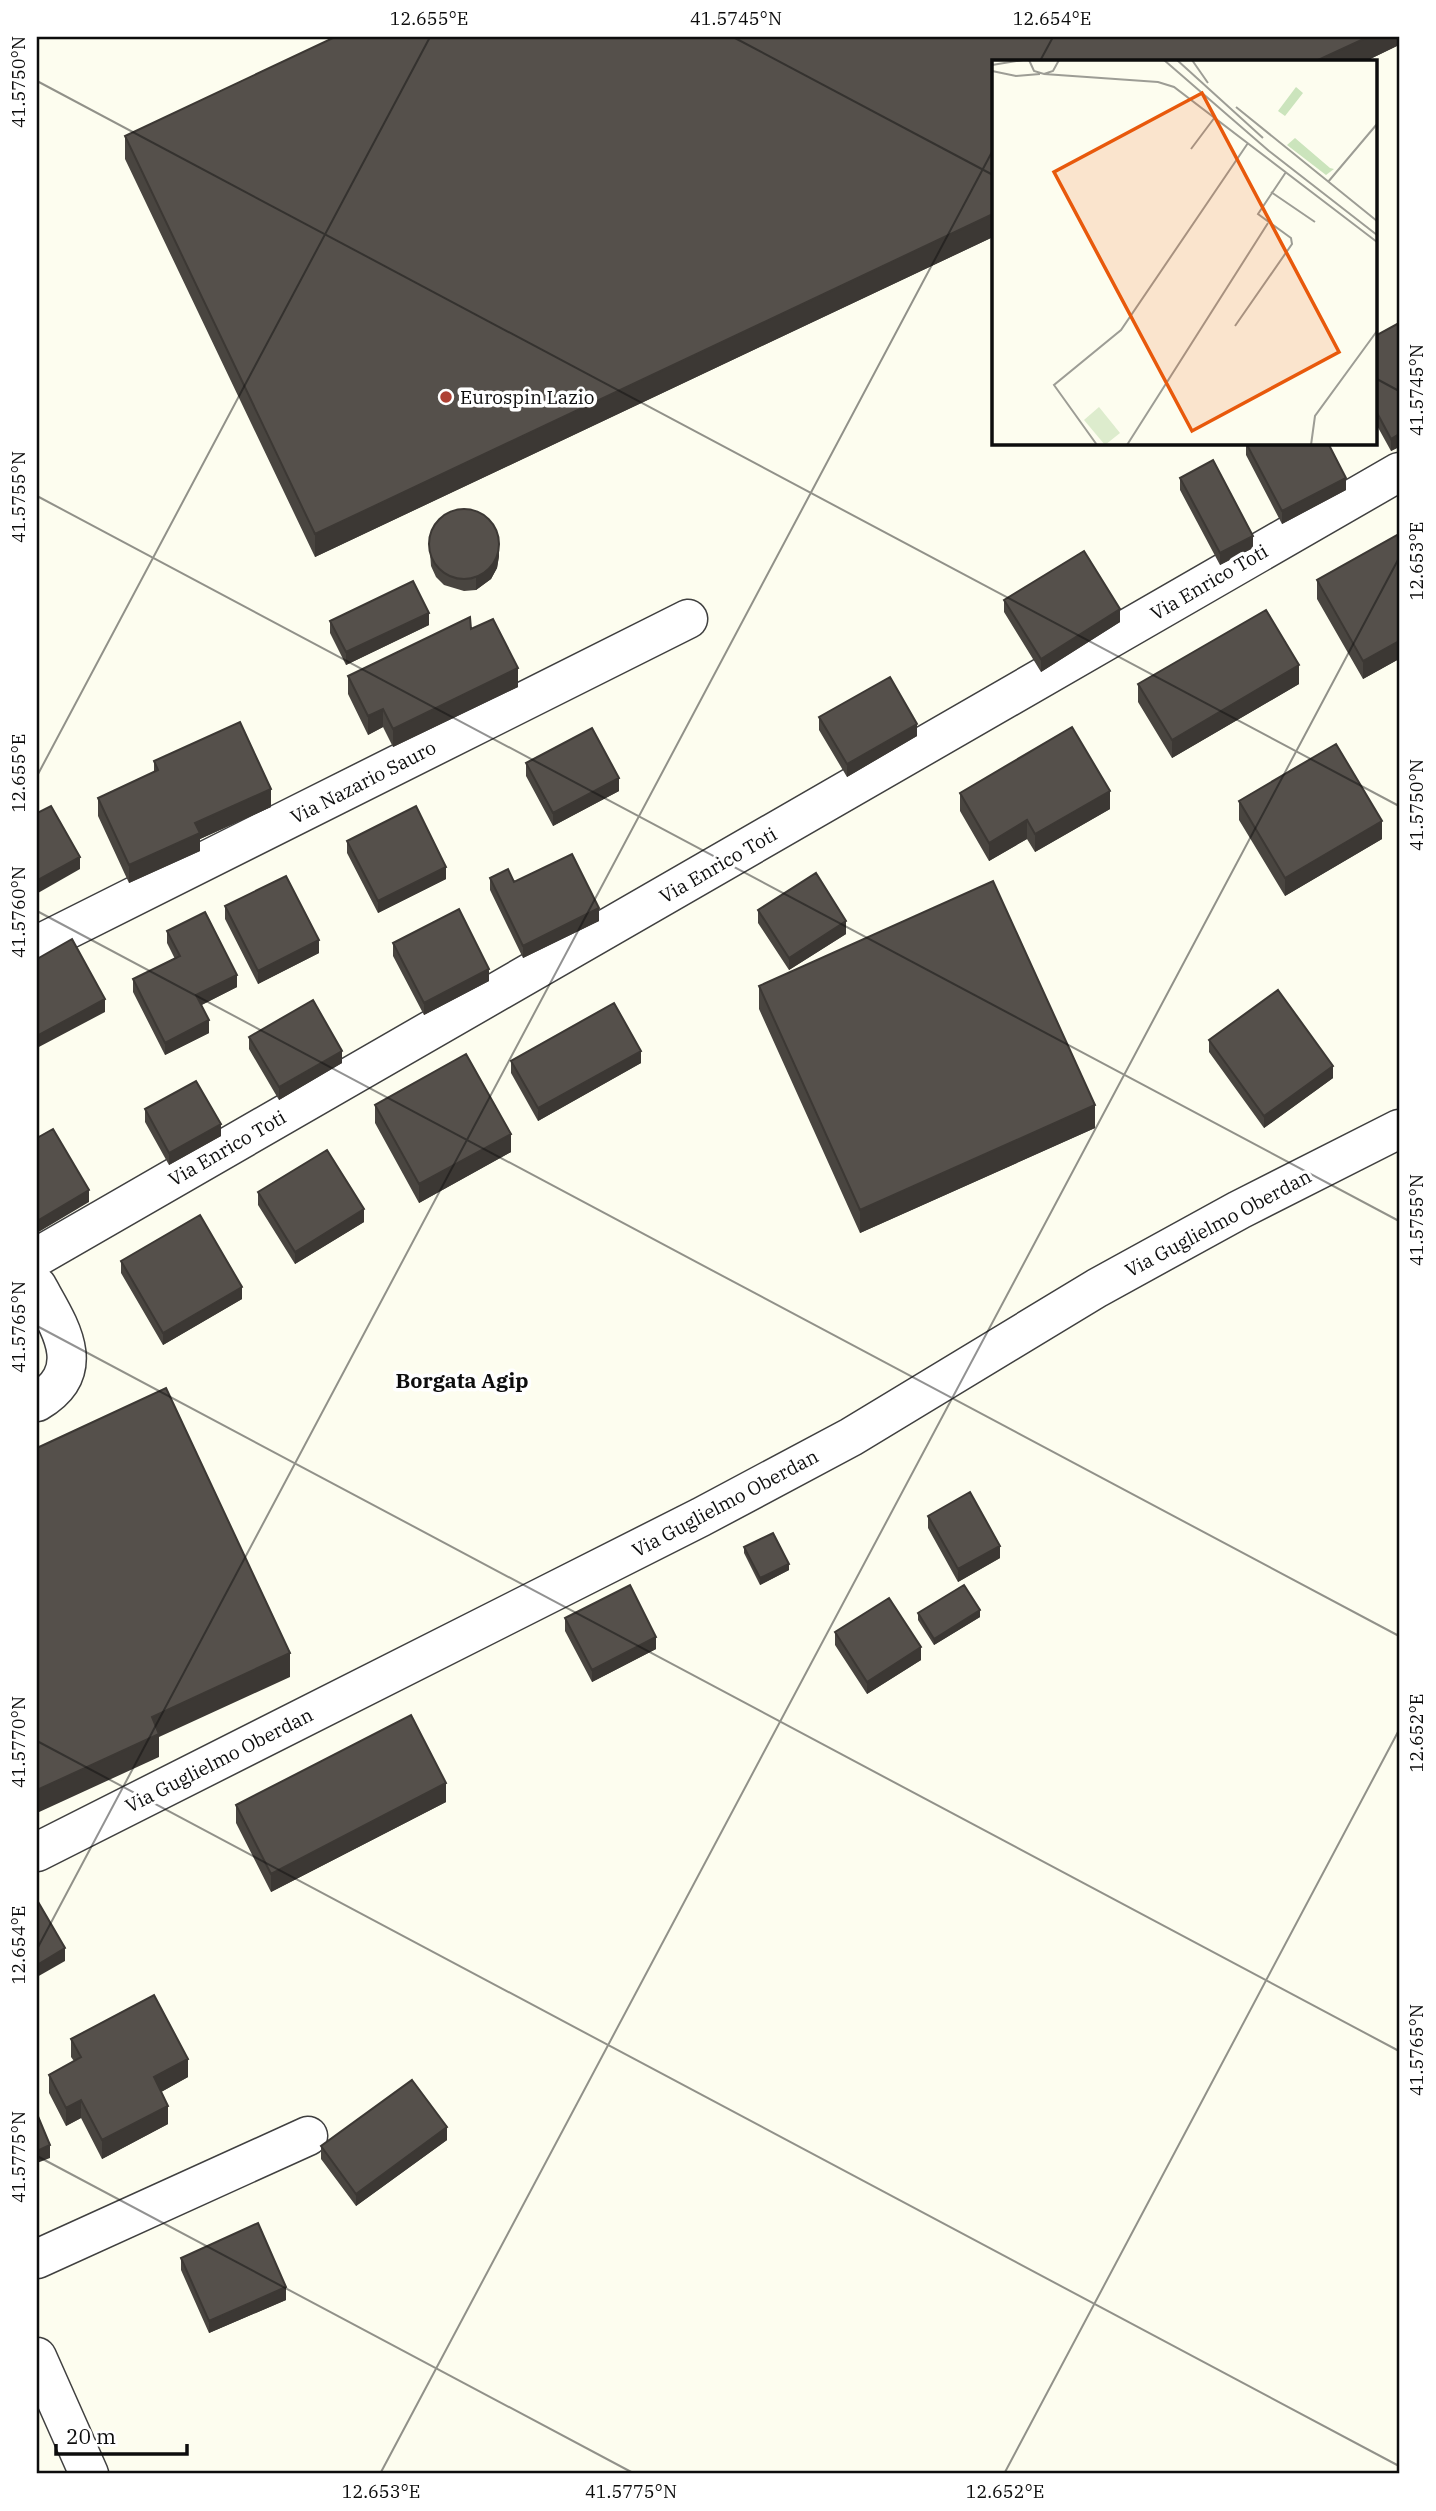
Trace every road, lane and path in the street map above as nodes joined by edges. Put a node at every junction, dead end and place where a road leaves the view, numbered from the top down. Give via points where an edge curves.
1 (1399, 472) edge
2 (688, 619) dead end
3 (37, 945) edge
4 (1399, 1129) edge
5 (37, 1257) edge
6 (37, 1286) edge
7 (37, 1402) edge
8 (37, 1852) edge
9 (308, 2136) dead end
10 (37, 2259) edge
11 (37, 2357) edge
12 (89, 2474) edge

1 - 5 street, Via Enrico Toti
2 - 3 street, Via Nazario Sauro
4 - 8 street, Via Guglielmo Oberdan via 1097,1288 851,1437 701,1517
6 - 7 street via 68,1356 58,1384
9 - 10 street
11 - 12 street

